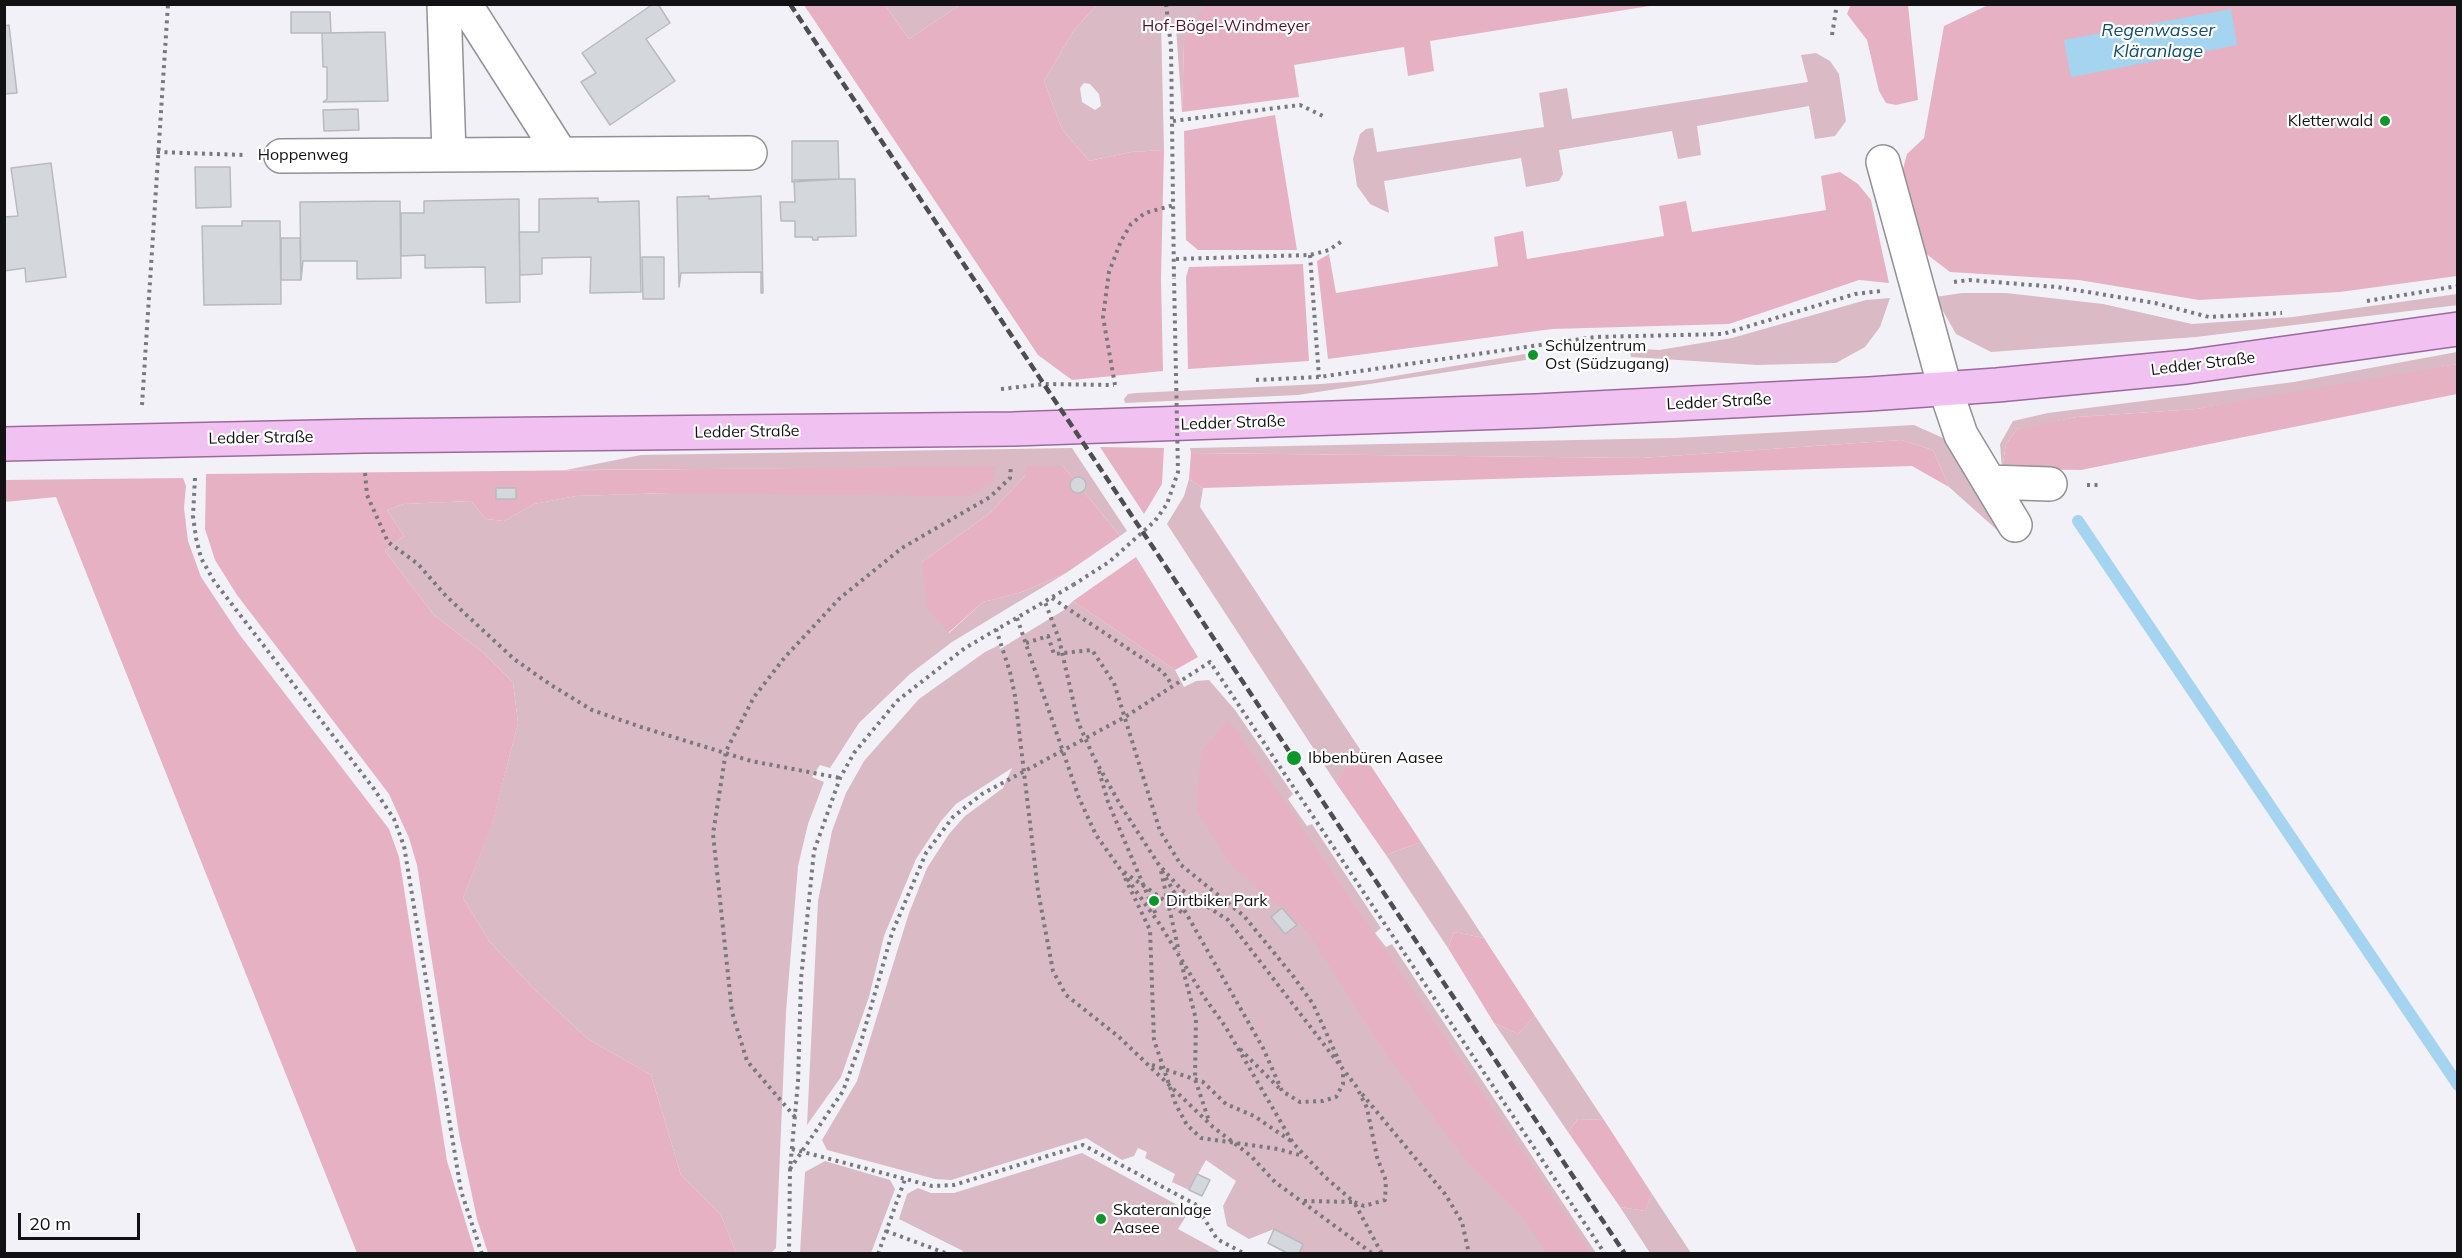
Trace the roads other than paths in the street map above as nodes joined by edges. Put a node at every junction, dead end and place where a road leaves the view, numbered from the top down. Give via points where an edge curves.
1 (444, 4) edge
2 (465, 4) edge
3 (560, 153) junction
4 (750, 153) dead end
5 (449, 154) junction
6 (281, 156) road end
7 (1882, 162) dead end
8 (2457, 328) edge
9 (1945, 388) junction
10 (4, 444) edge
11 (1989, 482) junction
12 (2050, 484) dead end
13 (2015, 525) dead end

1 - 5 street
2 - 3 street
3 - 4 street, Hoppenweg
3 - 5 street, Hoppenweg
5 - 6 street, Hoppenweg
7 - 9 street
8 - 9 main road, Ledder Straße via 2186,367
9 - 10 main road, Ledder Straße via 1524,412 1013,429
9 - 11 street via 1961,435
11 - 12 street
11 - 13 street

